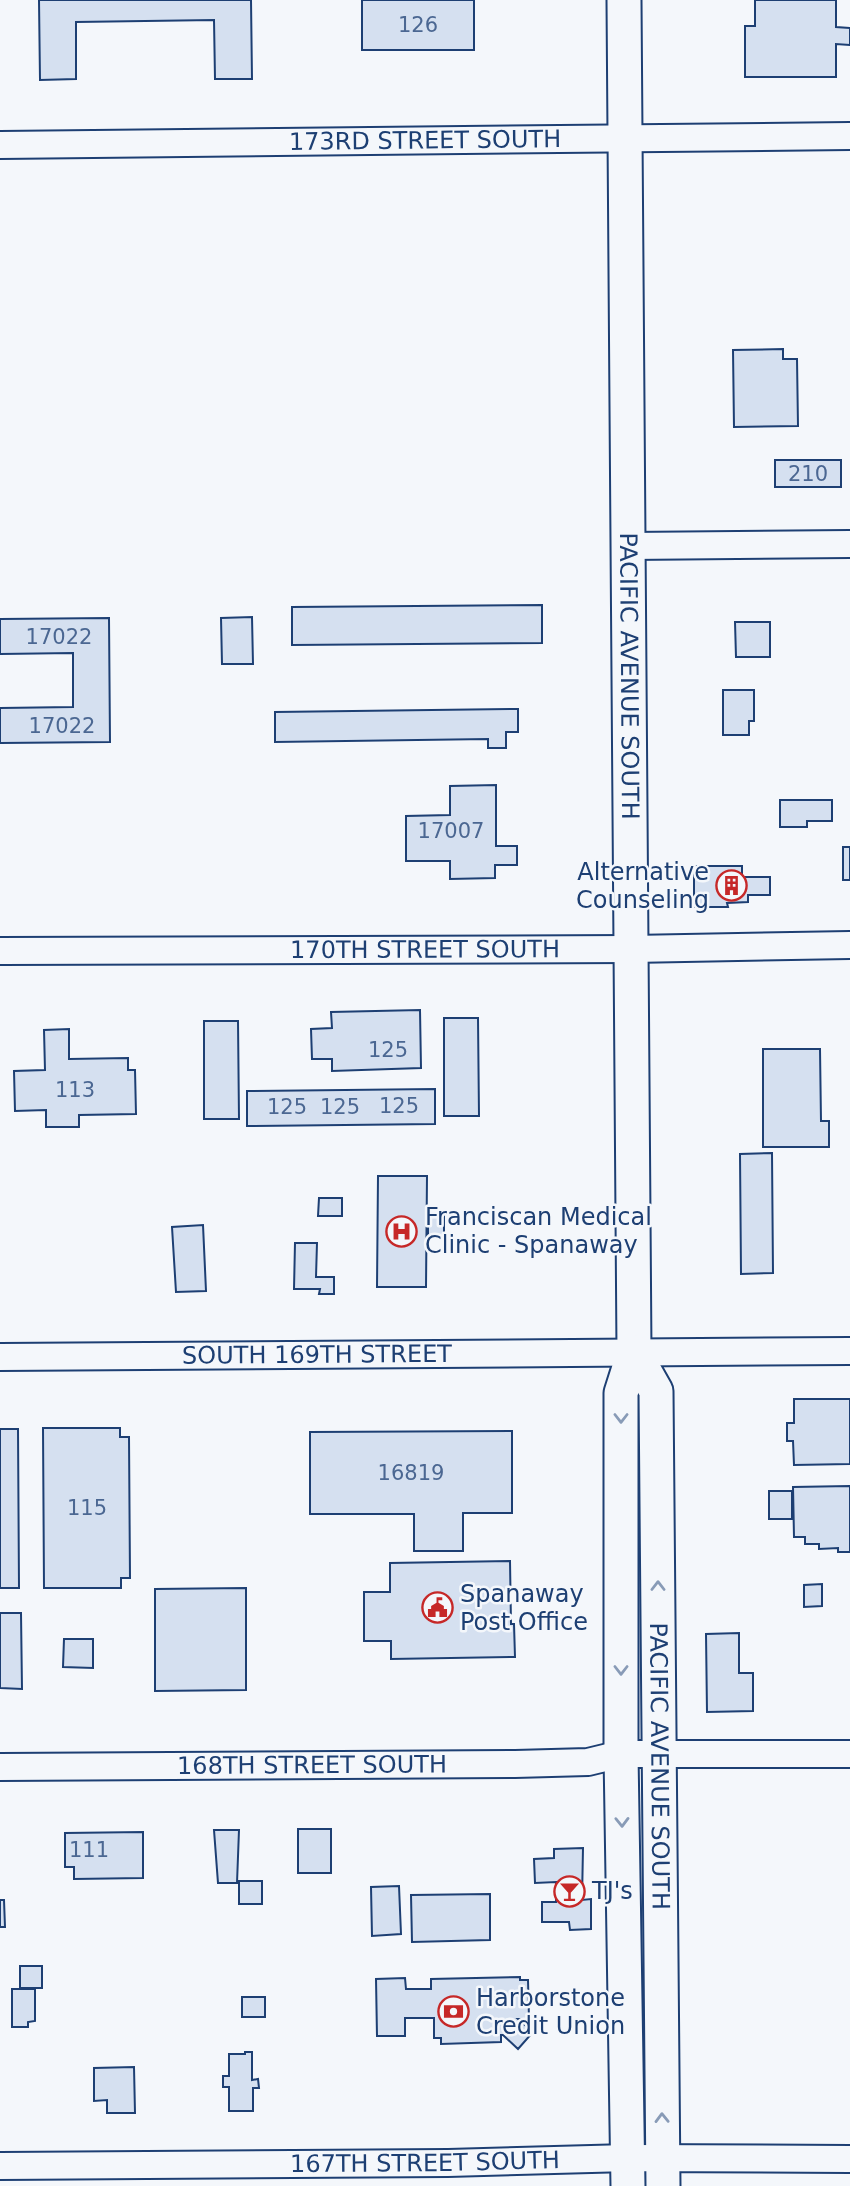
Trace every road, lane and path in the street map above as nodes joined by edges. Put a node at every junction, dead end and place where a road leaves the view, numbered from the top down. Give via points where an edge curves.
1 (624, 0) edge
2 (850, 136) edge
3 (625, 140) junction
4 (0, 145) edge
5 (850, 544) edge
6 (629, 546) junction
7 (850, 945) edge
8 (632, 949) junction
9 (0, 951) edge
10 (850, 1351) edge
11 (634, 1352) junction
12 (0, 1357) edge
13 (0, 1753) edge
14 (659, 1753) junction
15 (621, 1754) junction
16 (850, 1754) edge
17 (0, 1766) edge
18 (850, 2159) edge
19 (0, 2166) edge
20 (628, 2172) edge
21 (662, 2172) edge

1 - 3 main road, PACIFIC AVENUE SOUTH
2 - 3 street, 173RD STREET SOUTH
3 - 4 street, 173RD STREET SOUTH
3 - 6 main road, PACIFIC AVENUE SOUTH
5 - 6 street
6 - 8 main road, PACIFIC AVENUE SOUTH
7 - 8 street, 170TH STREET SOUTH
8 - 9 street, 170TH STREET SOUTH
8 - 11 main road, PACIFIC AVENUE SOUTH
10 - 11 street, SOUTH 169TH STREET
11 - 12 street, SOUTH 169TH STREET
14 -> 11 main road, PACIFIC AVENUE SOUTH via 656,1391
11 -> 15 main road, PACIFIC AVENUE SOUTH via 621,1393
13 - 15 street, 168TH STREET SOUTH via 590,1746
14 - 15 street, 168TH STREET SOUTH
14 - 16 street, 168TH STREET SOUTH
21 -> 14 main road, PACIFIC AVENUE SOUTH
15 - 17 street, 168TH STREET SOUTH via 576,1763
15 -> 20 main road, PACIFIC AVENUE SOUTH
18 - 21 street, 167TH STREET SOUTH
19 - 20 street, 167TH STREET SOUTH via 425,2163
20 - 21 street, 167TH STREET SOUTH

